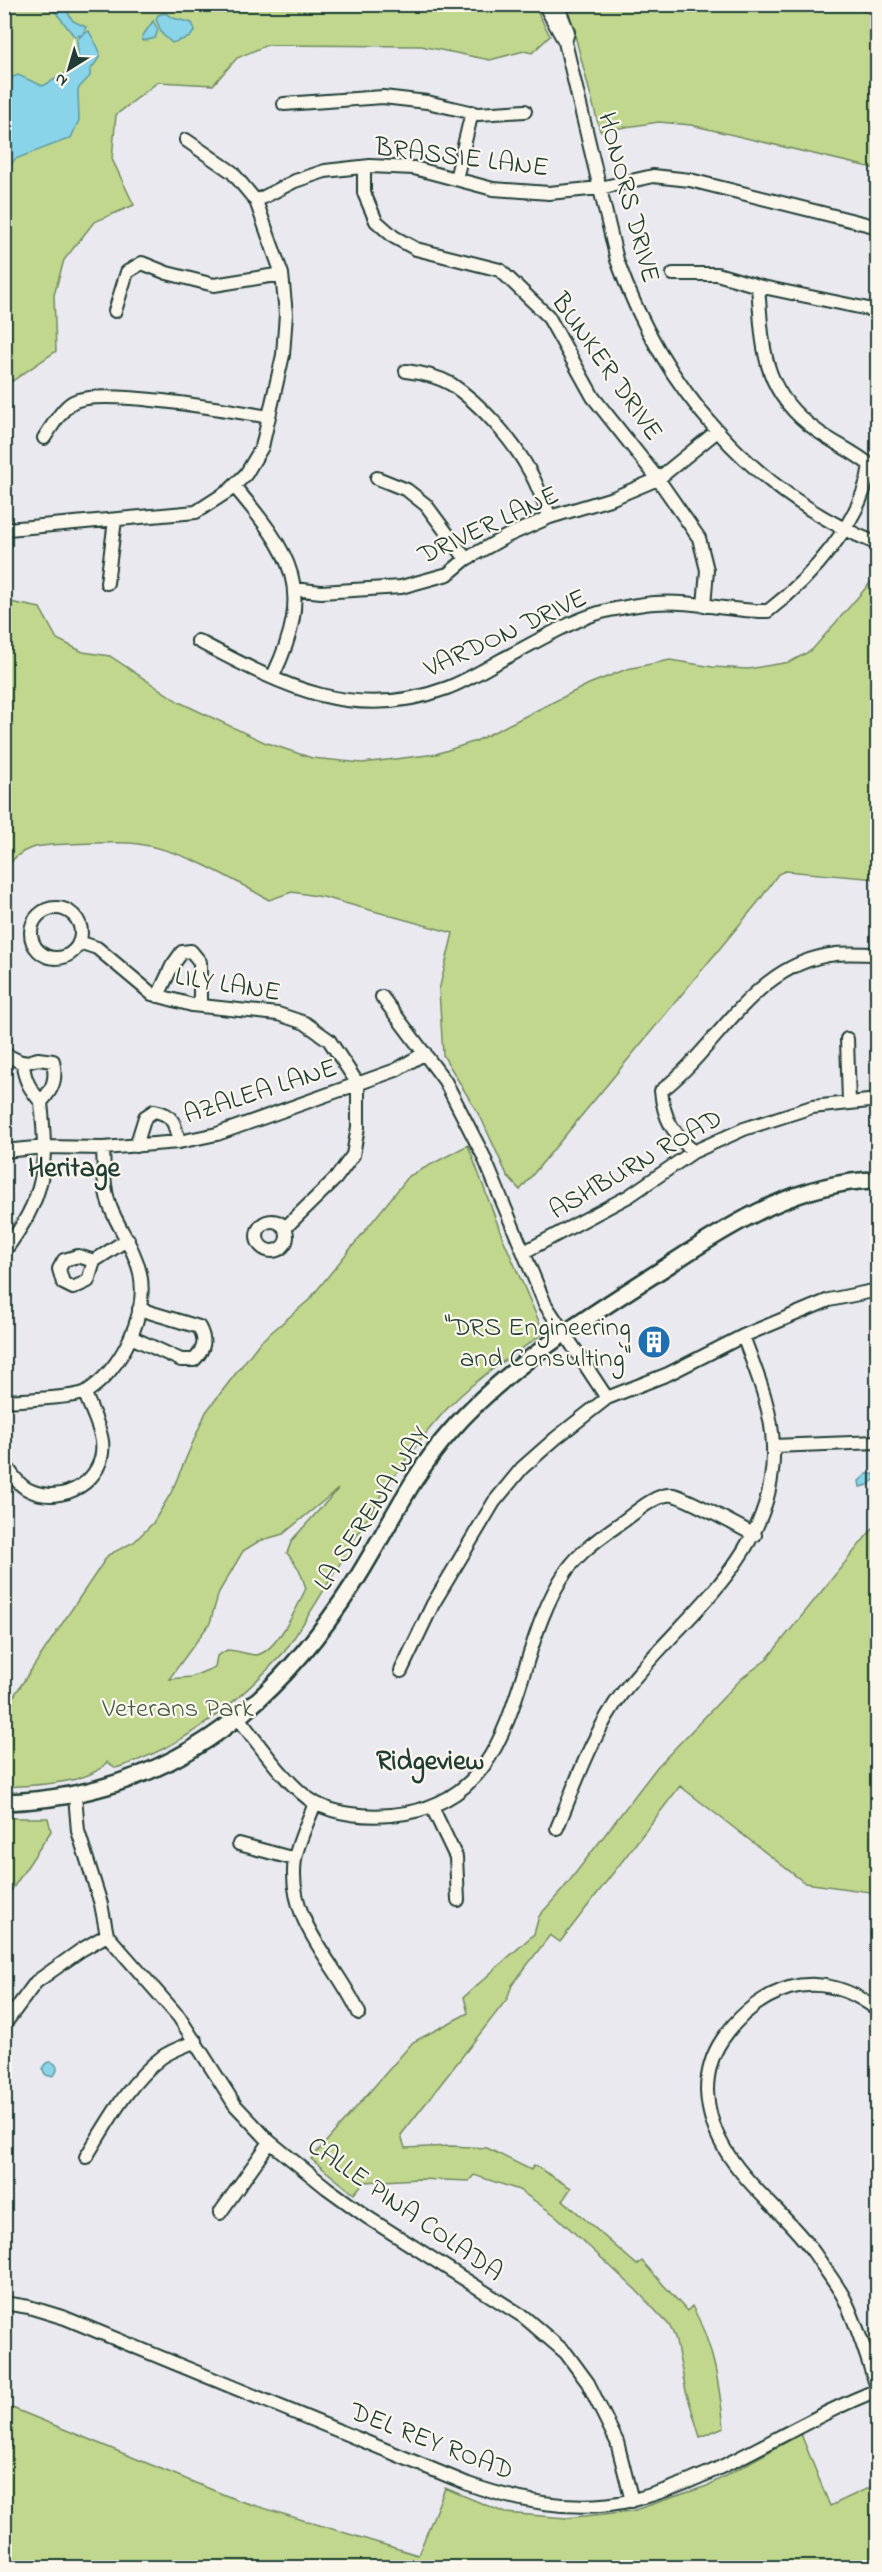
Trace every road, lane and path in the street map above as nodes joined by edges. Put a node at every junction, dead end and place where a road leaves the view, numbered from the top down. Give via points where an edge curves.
1 (543, 4) edge
2 (557, 4) edge
3 (565, 42) junction
4 (284, 104) dead end
5 (525, 111) dead end
6 (472, 112) junction
7 (186, 140) dead end
8 (364, 167) junction
9 (456, 179) junction
10 (600, 188) junction
11 (256, 201) junction
12 (878, 227) edge
13 (282, 274) junction
14 (673, 274) dead end
15 (758, 286) junction
16 (115, 311) dead end
17 (878, 311) edge
18 (406, 371) dead end
19 (269, 417) junction
20 (716, 432) junction
21 (44, 438) dead end
22 (377, 478) dead end
23 (658, 479) junction
24 (234, 486) junction
25 (550, 517) junction
26 (115, 520) junction
27 (843, 528) junction
28 (8, 529) dead end
29 (878, 544) edge
30 (466, 559) junction
31 (107, 583) dead end
32 (294, 590) junction
33 (704, 606) junction
34 (198, 641) dead end
35 (273, 676) junction
36 (79, 942) junction
37 (878, 954) edge
38 (158, 996) junction
39 (382, 997) dead end
40 (200, 1006) junction
41 (847, 1039) dead end
42 (425, 1053) junction
43 (4, 1054) edge
44 (24, 1063) junction
45 (358, 1084) junction
46 (878, 1100) edge
47 (41, 1102) junction
48 (849, 1102) junction
49 (179, 1142) junction
50 (136, 1146) junction
51 (45, 1147) junction
52 (103, 1148) junction
53 (4, 1151) edge
54 (693, 1152) junction
55 (878, 1180) edge
56 (285, 1228) dead end
57 (128, 1239) junction
58 (4, 1252) edge
59 (524, 1252) junction
60 (94, 1261) dead end
61 (878, 1290) edge
62 (139, 1309) junction
63 (566, 1335) junction
64 (743, 1336) junction
65 (133, 1338) junction
66 (85, 1393) junction
67 (607, 1398) junction
68 (4, 1401) edge
69 (878, 1442) edge
70 (773, 1446) junction
71 (4, 1462) edge
72 (755, 1535) junction
73 (401, 1671) dead end
74 (239, 1719) junction
75 (75, 1796) junction
76 (4, 1802) edge
77 (315, 1803) junction
78 (432, 1807) junction
79 (557, 1828) dead end
80 (239, 1844) dead end
81 (295, 1859) junction
82 (458, 1900) dead end
83 (106, 1935) junction
84 (878, 2010) edge
85 (359, 2013) dead end
86 (4, 2025) edge
87 (196, 2041) junction
88 (270, 2142) junction
89 (86, 2157) dead end
90 (220, 2213) dead end
91 (4, 2303) edge
92 (878, 2390) edge
93 (632, 2501) junction

1 - 3 street, HONORS DRIVE
2 - 3 street, HONORS DRIVE via 568,32
3 - 10 street, HONORS DRIVE
4 - 6 street via 383,97
5 - 6 street
6 - 9 street
7 - 11 street via 232,172
8 - 9 street, BRASSIE LANE via 414,168
8 - 11 street, BRASSIE LANE via 325,171
8 - 23 street, BUNKER DRIVE via 364,193 372,212 394,237 416,249 500,270 533,300 561,337 593,397
9 - 10 street, BRASSIE LANE via 493,189 538,192
10 - 12 street, BRASSIE LANE via 653,176 690,180
10 - 20 street, HONORS DRIVE via 617,260 653,345 684,393
11 - 13 street
13 - 16 street via 214,285 142,263 127,272
13 - 19 street via 286,314 283,355
14 - 15 street via 717,274
15 - 17 street
15 - 27 street, VARDON DRIVE via 763,347 783,401 815,429 870,465 864,495
18 - 25 street via 431,375 471,401 506,437 529,470
19 - 21 street via 100,396 72,402
19 - 24 street via 262,447
20 - 23 street, DRIVER LANE
20 - 27 street, HONORS DRIVE via 766,478
22 - 30 street via 407,490 426,505
23 - 25 street, DRIVER LANE
23 - 33 street, BUNKER DRIVE via 699,538 707,570
24 - 26 street via 196,512
24 - 32 street via 285,553
25 - 30 street, DRIVER LANE
26 - 28 street
26 - 31 street
27 - 29 street, HONORS DRIVE
27 - 33 street, VARDON DRIVE via 813,570 768,611
30 - 32 street, DRIVER LANE via 448,574 401,587
32 - 35 street via 294,618
33 - 35 street, VARDON DRIVE via 656,603 609,610 567,626 448,688 421,696 358,703 322,698
34 - 35 street, VARDON DRIVE
36 - 36 street via 79,925 69,912 43,911 32,924 35,948 47,957 69,954
36 - 38 street, LILY LANE via 97,948
37 - 54 street via 818,958 780,973 743,1003 676,1080 661,1091 663,1113
38 - 40 street, LILY LANE
38 - 40 street via 182,952 191,951 200,962
39 - 42 street
40 - 45 street, LILY LANE via 278,1014 305,1023 329,1040
41 - 48 street
42 - 45 street, AZALEA LANE via 410,1064
42 - 59 street via 465,1117
43 - 44 street
44 - 47 street via 28,1088
44 - 47 street via 38,1059 53,1061 54,1083
45 - 49 street, AZALEA LANE via 217,1134
45 - 56 street via 358,1127 353,1155 336,1178
46 - 48 street, ASHBURN ROAD
47 - 51 street
48 - 54 street, ASHBURN ROAD via 774,1118
49 - 50 street, AZALEA LANE
49 - 50 street via 170,1116 154,1111 145,1117
50 - 52 street, AZALEA LANE
51 - 52 street, AZALEA LANE
51 - 53 street, AZALEA LANE
51 - 58 street via 40,1186 28,1220
52 - 57 street via 111,1210
54 - 59 street, ASHBURN ROAD via 629,1196
55 - 63 main road, LA SERENA WAY via 802,1194 731,1224
57 - 60 street
57 - 62 street via 141,1275
59 - 63 street via 545,1304
61 - 64 street via 829,1300
62 - 65 street
62 - 65 street via 199,1327 204,1346 194,1360 181,1360
63 - 67 street
63 - 74 main road, LA SERENA WAY via 509,1374 448,1433 423,1467 342,1602 299,1659
64 - 67 street via 678,1370
64 - 70 street via 763,1392
65 - 66 street via 107,1374
66 - 68 street
66 - 71 street via 102,1442 100,1459 91,1478 75,1491 56,1496 28,1490
67 - 73 street via 522,1468 494,1502 434,1604
69 - 70 street
70 - 72 street via 770,1489
72 - 78 street via 673,1495 656,1499 638,1510 584,1550 567,1570 542,1620 499,1745 470,1781
72 - 79 street via 711,1593 622,1693 592,1747
74 - 75 main road, LA SERENA WAY via 199,1746 147,1773
74 - 77 street via 289,1779
75 - 76 main road, LA SERENA WAY
75 - 83 street via 78,1831
77 - 78 street via 351,1814 370,1815 411,1813
77 - 81 street
78 - 82 street via 456,1857
80 - 81 street
81 - 85 street via 296,1897 304,1922
83 - 86 street via 36,1982
83 - 87 street, CALLE PINA COLADA
84 - 92 street via 862,1998 822,1983 790,1988 761,2000 736,2019 718,2046 707,2076 708,2104 716,2138 747,2180 813,2252 843,2296
87 - 88 street, CALLE PINA COLADA via 235,2105
87 - 89 street via 163,2056 142,2076
88 - 90 street
88 - 93 street, CALLE PINA COLADA via 367,2217 524,2318 566,2353 588,2383 610,2425
91 - 93 street, DEL REY ROAD via 65,2318 497,2494 565,2505
92 - 93 street, DEL REY ROAD via 834,2407 685,2483

